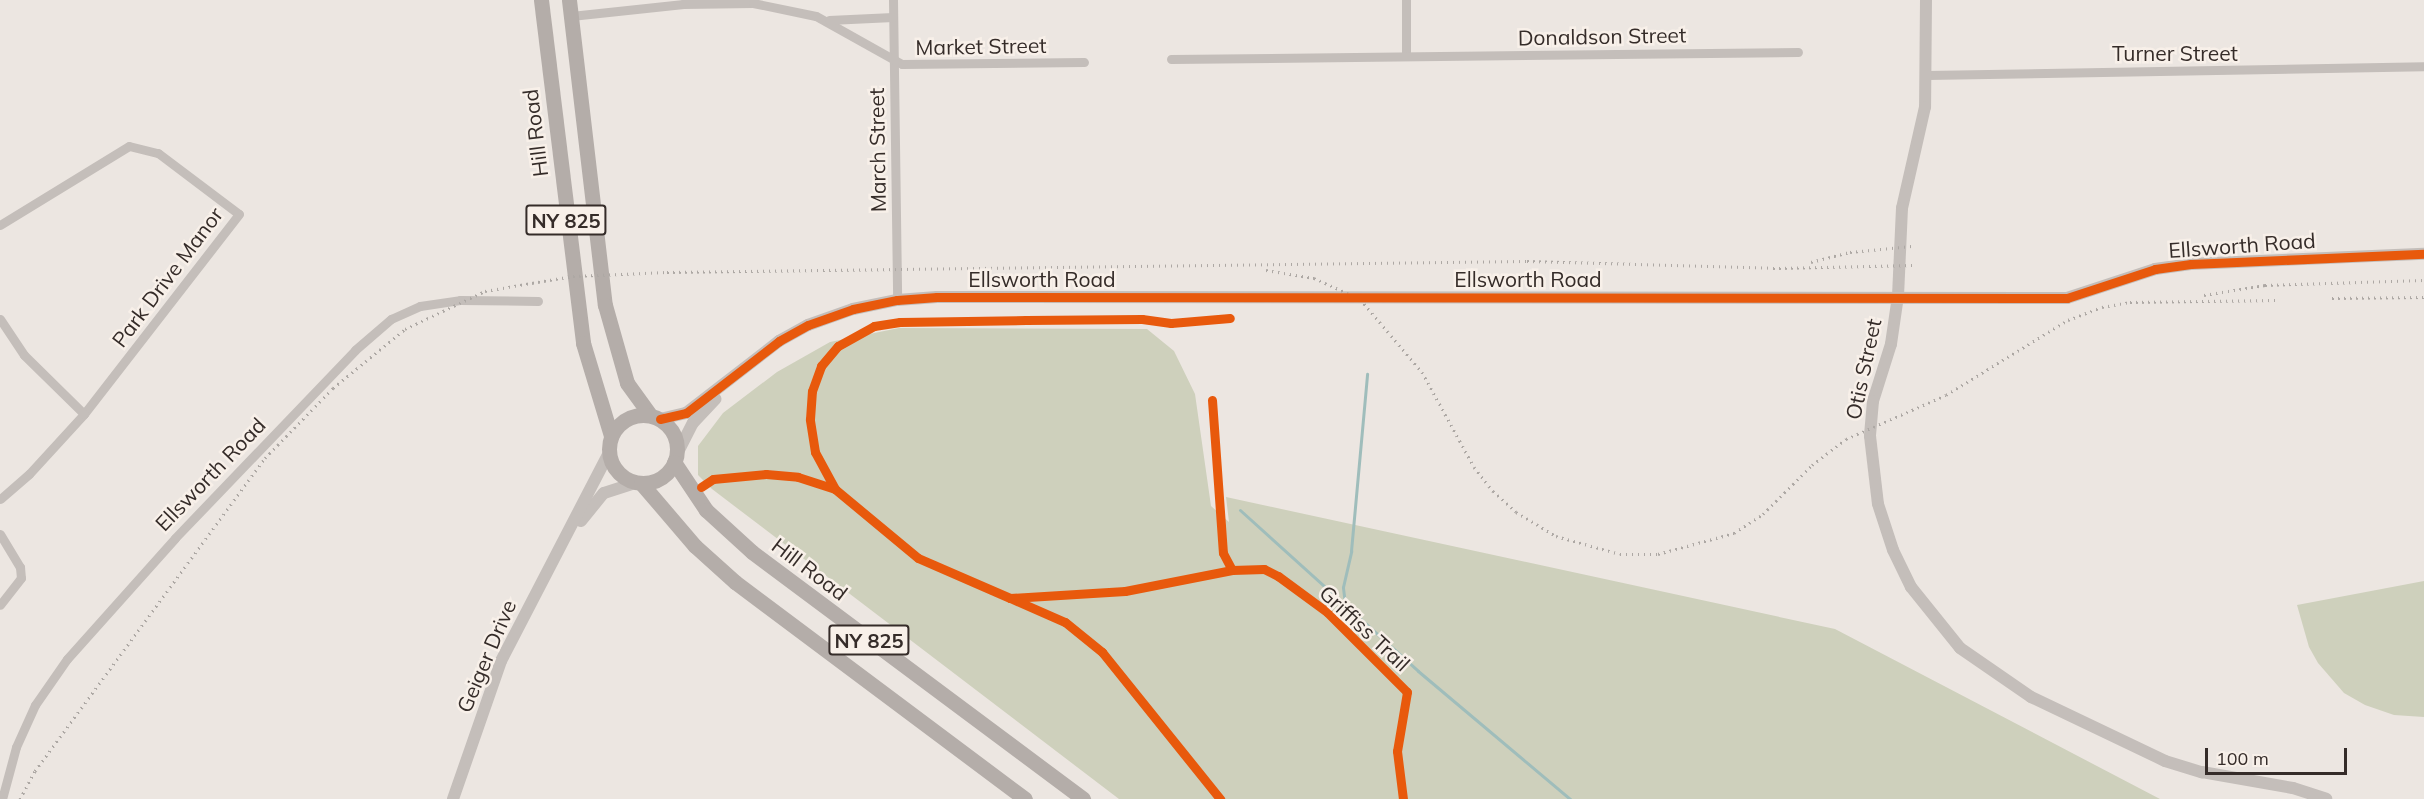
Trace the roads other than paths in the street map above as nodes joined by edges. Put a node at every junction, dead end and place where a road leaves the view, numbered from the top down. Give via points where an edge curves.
1 (541, 0) edge
2 (569, 0) edge
3 (893, 0) edge
4 (1406, 0) edge
5 (1926, 0) edge
6 (571, 16) junction
7 (893, 17) junction
8 (827, 20) junction
9 (1798, 52) dead end
10 (1406, 56) junction
11 (1171, 58) dead end
12 (894, 61) junction
13 (1084, 62) dead end
14 (2424, 66) edge
15 (1927, 75) junction
16 (0, 225) edge
17 (2424, 254) edge
18 (1898, 296) junction
19 (897, 300) junction
20 (538, 301) dead end
21 (0, 319) edge
22 (752, 360) junction
23 (84, 414) junction
24 (655, 417) junction
25 (611, 436) junction
26 (609, 453) junction
27 (676, 458) junction
28 (639, 483) junction
29 (0, 499) edge
30 (0, 534) edge
31 (569, 536) junction
32 (4, 550) edge
33 (0, 605) edge
34 (2, 799) edge
35 (453, 799) edge
36 (1025, 799) edge
37 (1083, 799) edge
38 (2326, 799) edge

1 - 25 main road, Hill Road / NY 825 via 583,343
2 - 6 main road, NY 825
3 - 7 street, March Street
4 - 10 street
5 - 15 street, Otis Street
6 - 8 street, Market Street via 733,2 775,5
6 - 24 main road, NY 825 via 605,305 627,383
7 - 8 street
7 - 12 street, March Street
8 - 12 street, Market Street
9 - 10 street, Donaldson Street
10 - 11 street
12 - 13 street, Market Street via 911,66
12 - 19 street, March Street
14 - 15 street, Turner Street
15 - 18 street, Otis Street via 1925,107 1902,208
16 - 23 street, Park Drive Manor via 129,146 158,153 239,214
17 - 18 street, Ellsworth Road via 2192,264 2155,269 2067,297
18 - 19 street, Ellsworth Road
18 - 38 street, Otis Street via 1891,344 1873,401 1872,467 1893,550 1911,587 1936,622 1960,648 2007,684 2165,762 2294,788
19 - 22 street, Ellsworth Road via 824,318
20 - 34 street, Ellsworth Road via 460,300 420,306 391,319 355,350 175,538 67,659 35,705 16,747
21 - 23 street via 24,355
22 - 24 street, Ellsworth Road via 686,413
22 - 27 street, Ellsworth Road via 693,423
23 - 29 street via 29,474
24 - 25 main road via 631,416
24 - 27 main road, NY 825 via 674,434
25 - 26 main road, NY 825
26 - 28 main road, NY 825 via 618,472
26 - 31 street, Geiger Drive
27 - 28 main road via 661,478
27 - 37 main road, Hill Road / NY 825 via 706,510 752,552
28 - 31 street, Geiger Drive via 604,493
28 - 36 main road, NY 825 via 695,546 735,582
30 - 32 street
31 - 35 street, Geiger Drive via 501,661
32 - 33 street via 20,567 21,578

